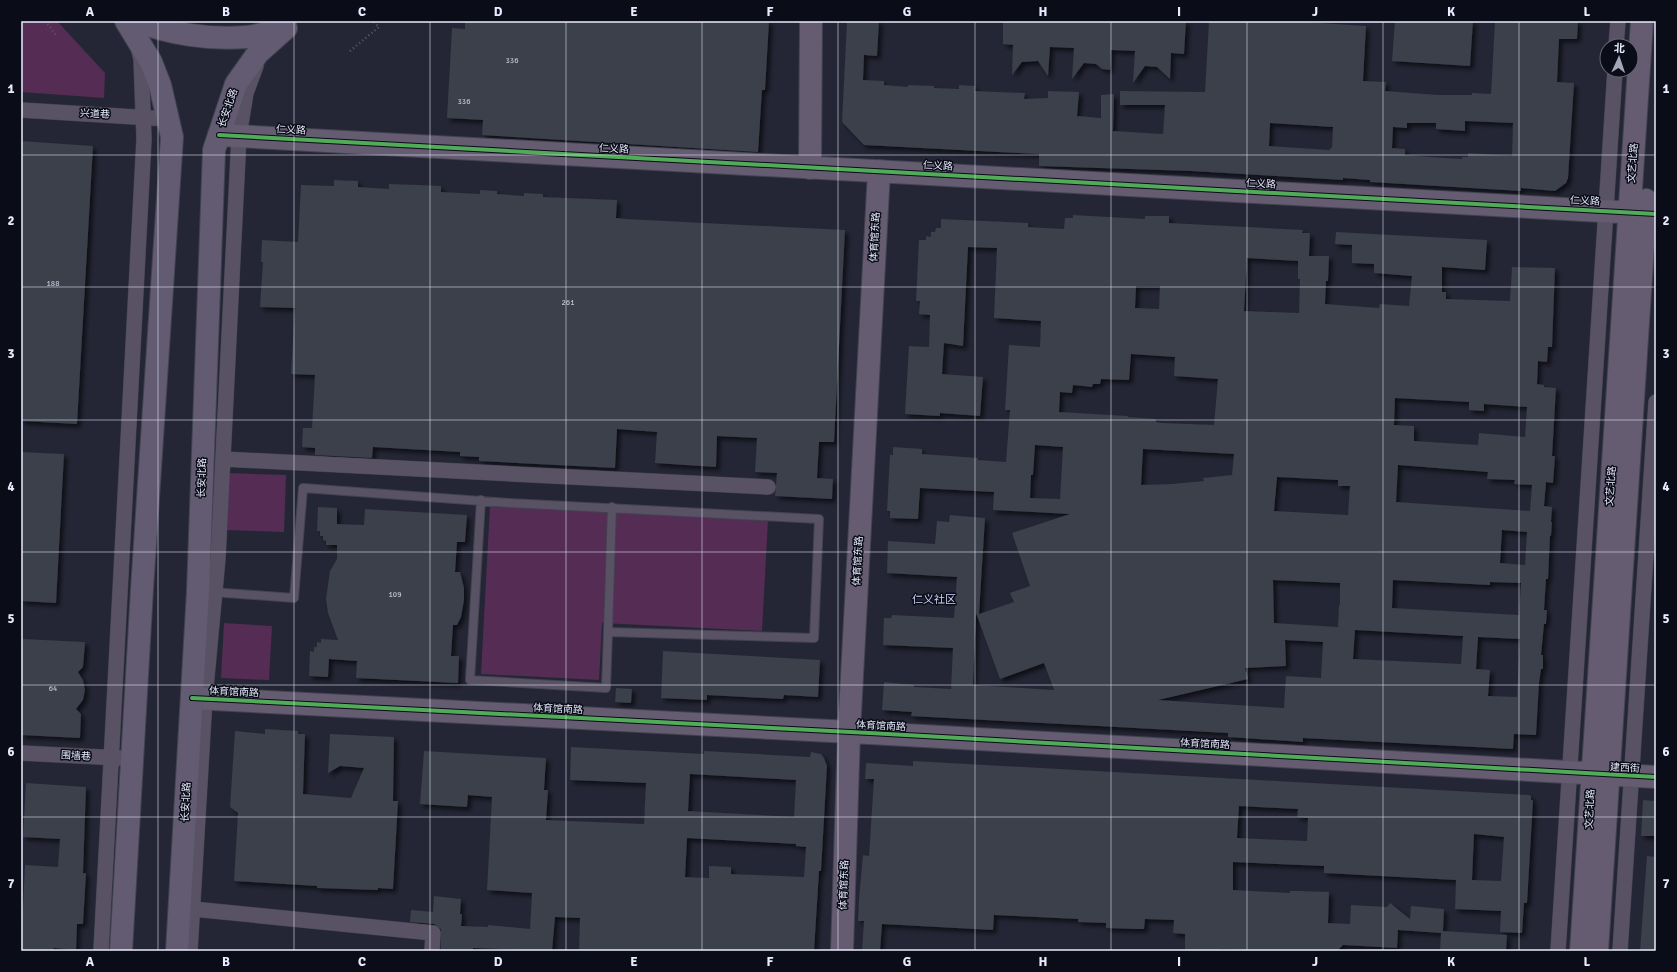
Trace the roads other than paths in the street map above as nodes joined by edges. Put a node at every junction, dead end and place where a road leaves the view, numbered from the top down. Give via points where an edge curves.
1 (811, 21) edge
2 (1618, 21) edge
3 (1642, 21) edge
4 (291, 24) edge
5 (133, 26) edge
6 (1656, 30) edge
7 (1617, 38) edge
8 (1614, 78) edge
9 (21, 110) edge
10 (143, 117) junction
11 (168, 119) junction
12 (229, 135) junction
13 (810, 168) junction
14 (879, 171) junction
15 (1606, 211) junction
16 (1643, 213) edge
17 (1656, 402) edge
18 (223, 459) junction
19 (768, 487) dead end
20 (481, 500) junction
21 (612, 507) junction
22 (206, 592) junction
23 (608, 632) junction
24 (198, 698) junction
25 (849, 732) junction
26 (21, 753) edge
27 (121, 758) junction
28 (1570, 773) junction
29 (1600, 775) junction
30 (1632, 776) junction
31 (1656, 777) edge
32 (186, 908) junction
33 (101, 951) edge
34 (121, 951) edge
35 (177, 951) edge
36 (190, 951) edge
37 (432, 951) edge
38 (842, 951) edge
39 (1558, 951) edge
40 (1581, 951) edge
41 (1597, 951) edge
42 (1620, 951) edge

1 - 13 street
2 - 7 street
3 - 16 street, 文艺北路
4 - 5 main road via 246,37 182,34 153,27
4 - 12 main road, 长安北路 via 258,53 236,84
5 - 10 street via 141,59
5 - 11 main road via 160,85
6 - 16 street, 文艺北路
8 - 15 street
9 - 10 street, 兴道巷
10 - 11 street, 兴道巷
10 - 27 street
11 - 27 main road via 172,137
12 - 13 street, 仁义路
12 - 18 street
12 - 22 main road, 长安北路 via 214,150
13 - 14 street, 仁义路
14 - 15 street, 仁义路
14 - 25 street, 体育馆东路
15 - 16 street, 仁义路
15 - 28 street
16 - 29 street, 文艺北路
17 - 30 street
18 - 19 street
18 - 22 street
20 - 21 lane
20 - 22 lane via 302,488 294,598
20 - 23 lane via 470,680 606,688
21 - 23 lane
21 - 23 lane via 819,519 814,638
22 - 24 main road, 长安北路
24 - 25 street, 体育馆南路
24 - 32 main road, 长安北路
25 - 28 street, 体育馆南路
25 - 38 street, 体育馆东路
26 - 27 street, 围墙巷
27 - 33 street
27 - 34 main road
28 - 29 street, 建西街
28 - 39 street
29 - 30 street, 建西街
29 - 40 street, 文艺北路
29 - 41 street, 文艺北路
30 - 31 street, 建西街
30 - 42 street
32 - 35 main road, 长安北路
32 - 36 street
32 - 37 street via 433,933

